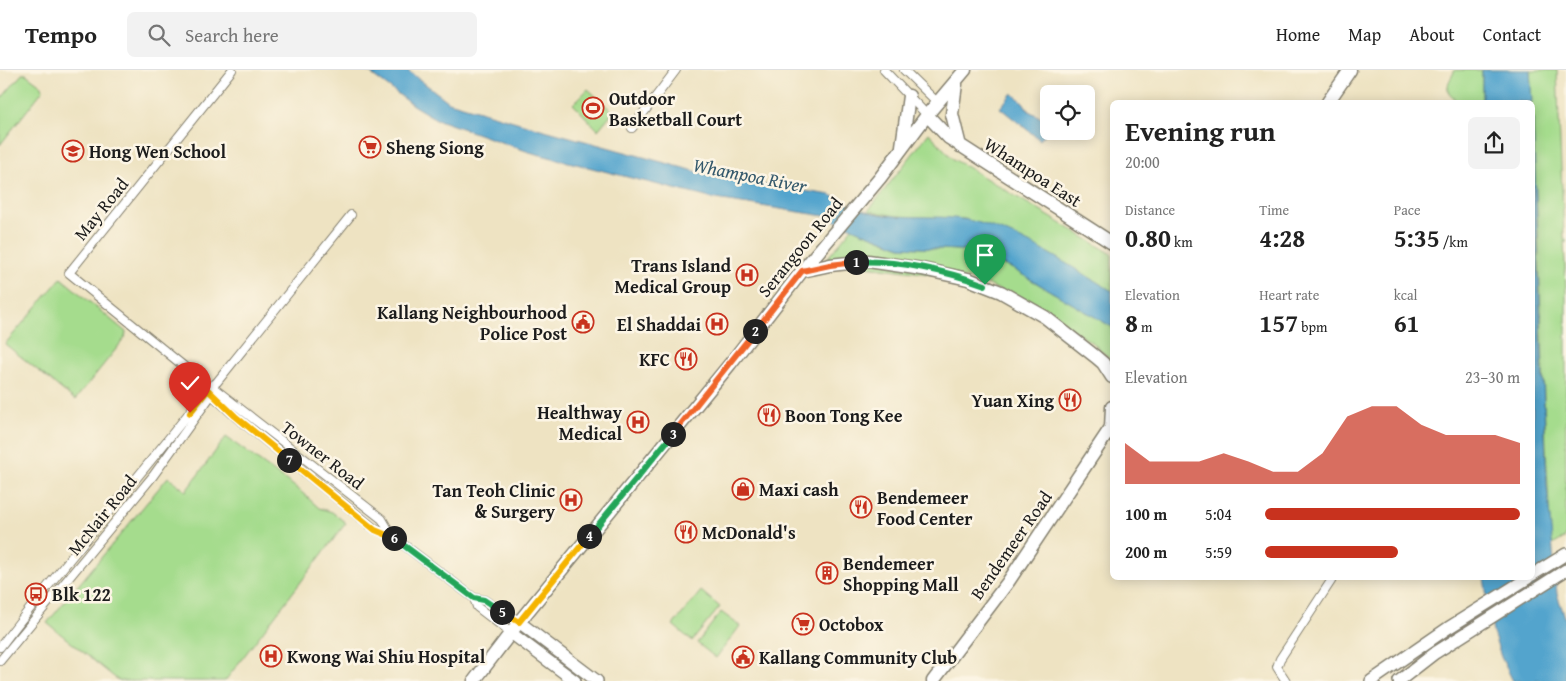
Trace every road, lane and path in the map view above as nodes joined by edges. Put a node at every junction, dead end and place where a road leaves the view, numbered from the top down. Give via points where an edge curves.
1 (232, 70) edge
2 (676, 70) edge
3 (884, 70) edge
4 (904, 70) edge
5 (965, 70) edge
6 (1350, 70) edge
7 (956, 81) junction
8 (909, 96) junction
9 (1329, 100) edge
10 (937, 102) junction
11 (927, 115) junction
12 (632, 128) dead end
13 (960, 146) junction
14 (901, 149) junction
15 (351, 215) dead end
16 (1110, 242) edge
17 (802, 271) junction
18 (69, 273) joint
19 (1110, 374) edge
20 (212, 388) junction
21 (1110, 430) edge
22 (392, 536) junction
23 (1566, 554) edge
24 (1566, 570) edge
25 (1535, 573) edge
26 (1332, 580) edge
27 (1525, 580) edge
28 (474, 598) junction
29 (519, 622) junction
30 (511, 633) junction
31 (0, 647) edge
32 (0, 661) edge
33 (474, 681) edge
34 (575, 681) edge
35 (597, 681) edge
36 (933, 681) edge
37 (1286, 681) edge
38 (1371, 681) edge
39 (1399, 681) edge

1 - 18 street, May Road
2 - 12 street
3 - 8 street
4 - 10 street
5 - 7 main road, Serangoon Road
6 - 9 main road
7 - 10 main road, Serangoon Road
7 - 13 main road, Whampoa East via 952,114
8 - 11 street
8 - 14 main road
10 - 11 main road, Serangoon Road
11 - 13 main road, Whampoa East
11 - 14 main road, Serangoon Road
13 - 16 main road, Whampoa East
14 - 17 main road, Serangoon Road
15 - 20 street, McNair Road
17 - 19 main road via 868,261 968,279 1002,292 1045,317 1103,363
17 - 29 main road, Serangoon Road
18 - 20 street, Towner Road
20 - 22 street, Towner Road via 382,520
20 - 22 street, Towner Road via 235,416 375,530
20 - 31 street, McNair Road
20 - 32 street, McNair Road via 154,476
21 - 36 main road, Bendemeer Road via 1008,582
22 - 28 street, Towner Road
23 - 25 main road
24 - 39 main road via 1435,653
26 - 37 street via 1280,659 1277,667
27 - 38 main road
28 - 29 street, Towner Road via 484,600
28 - 30 street, Towner Road via 477,607
29 - 30 main road, Serangoon Road
29 - 35 main road
30 - 33 main road, Serangoon Road
30 - 34 main road

